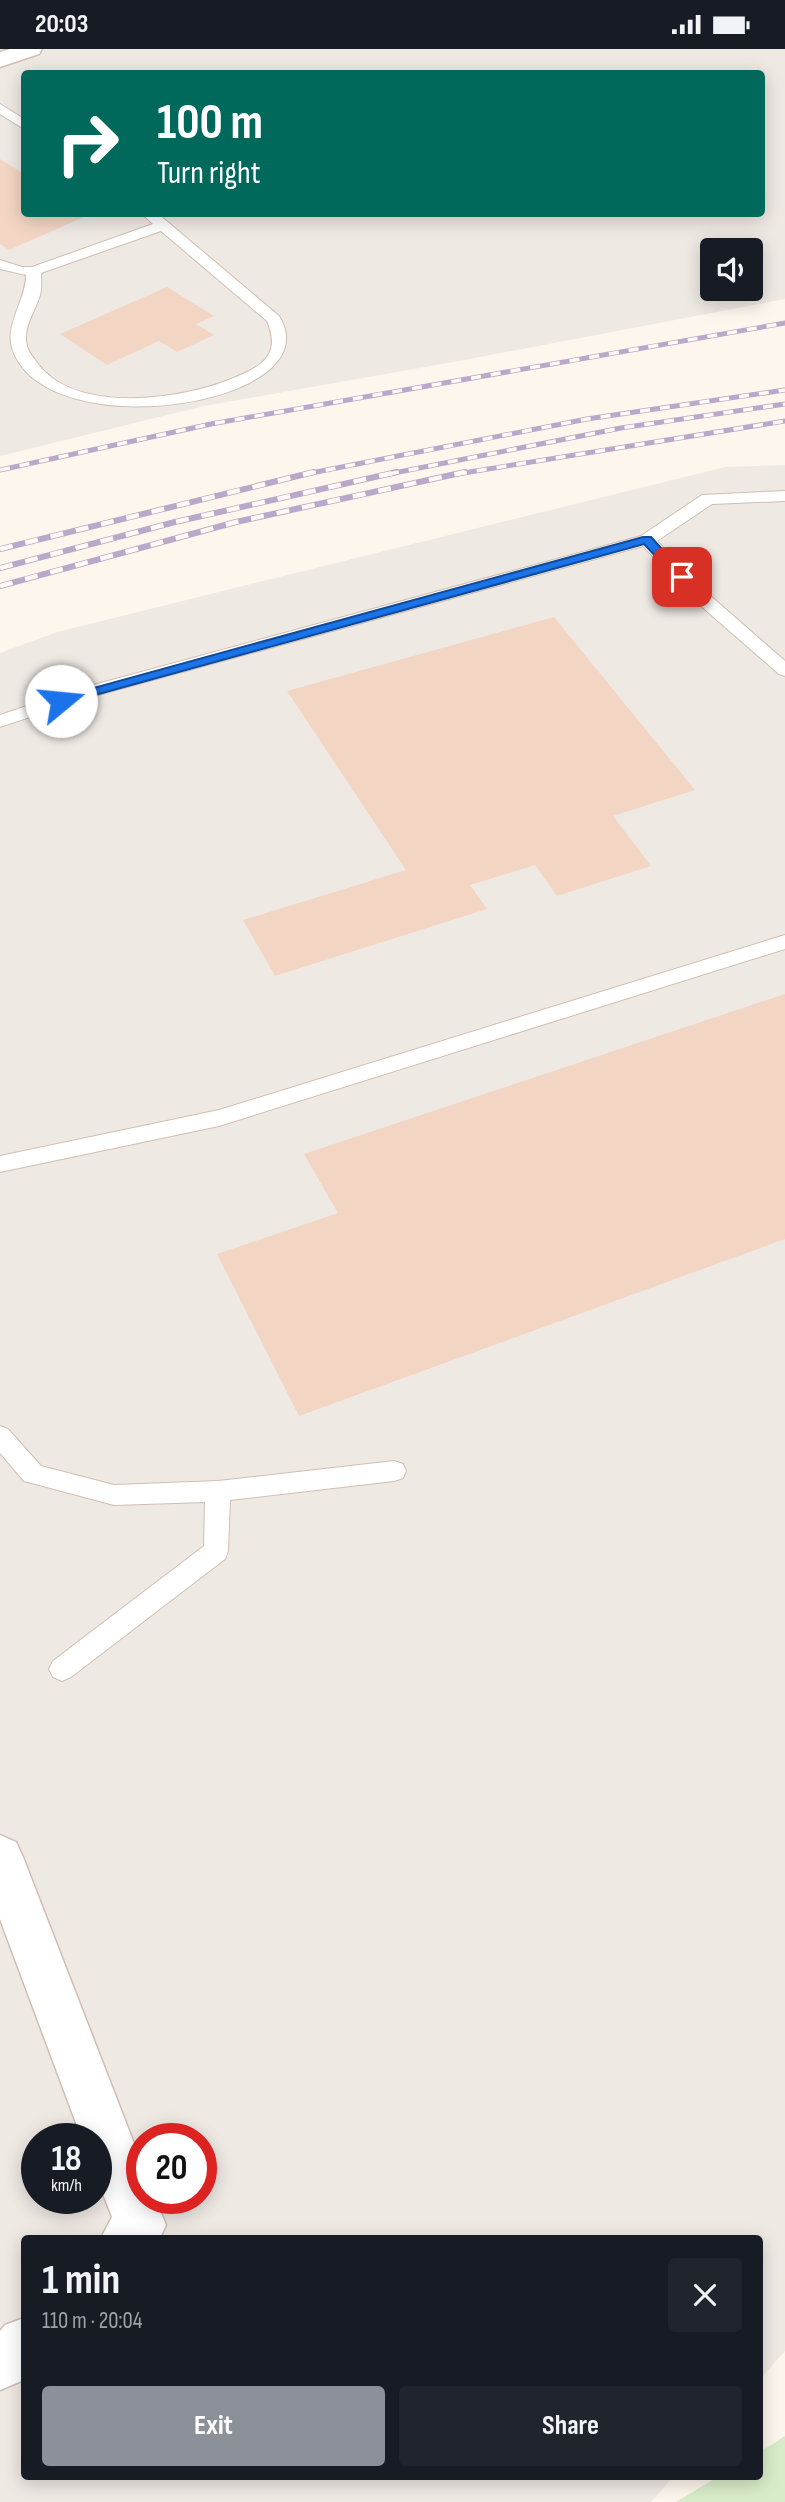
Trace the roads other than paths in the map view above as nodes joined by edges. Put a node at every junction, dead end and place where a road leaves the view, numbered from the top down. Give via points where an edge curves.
1 (31, 49) edge
2 (0, 60) edge
3 (0, 108) edge
4 (21, 123) edge
5 (152, 217) edge
6 (162, 226) junction
7 (0, 264) edge
8 (34, 271) junction
9 (785, 496) edge
10 (647, 540) junction
11 (785, 670) edge
12 (0, 721) edge
13 (785, 942) edge
14 (0, 1164) edge
15 (0, 1436) edge
16 (394, 1471) dead end
17 (218, 1491) junction
18 (62, 1669) dead end
19 (0, 1857) edge
20 (130, 2235) edge
21 (21, 2347) edge
22 (0, 2364) edge

1 - 2 street
3 - 4 lane
5 - 6 lane
6 - 8 lane
6 - 8 lane via 274,319 281,332 273,361 241,381 190,397 135,403 77,395 55,387 22,353 19,331 33,292
7 - 8 lane
9 - 10 lane via 708,499
10 - 11 lane via 700,596
10 - 12 lane via 81,694
13 - 14 lane via 219,1118
15 - 17 lane via 33,1473 114,1495
16 - 17 lane
17 - 18 lane via 216,1551
19 - 20 street via 140,2225
21 - 22 street

